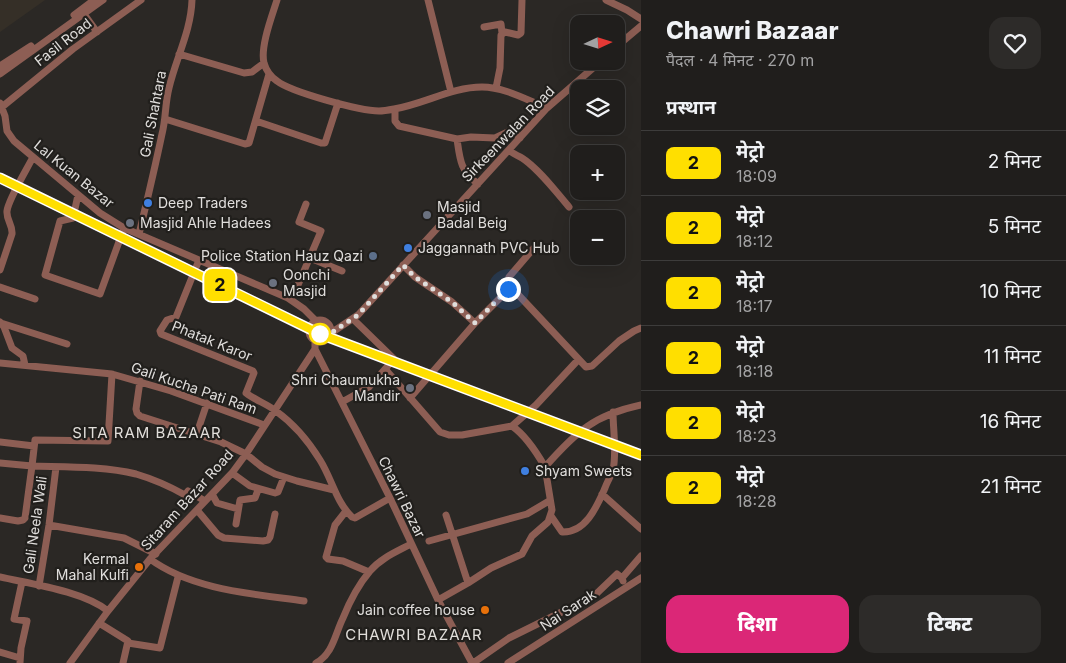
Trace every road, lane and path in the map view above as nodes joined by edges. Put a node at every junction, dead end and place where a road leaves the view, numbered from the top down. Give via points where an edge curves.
1 (94, 0) edge
2 (102, 0) edge
3 (141, 0) edge
4 (192, 0) edge
5 (278, 0) edge
6 (428, 0) edge
7 (522, 0) edge
8 (606, 0) edge
9 (84, 14) junction
10 (641, 19) edge
11 (641, 26) edge
12 (484, 27) dead end
13 (97, 32) junction
14 (502, 33) junction
15 (625, 39) edge
16 (179, 54) junction
17 (264, 64) junction
18 (0, 66) edge
19 (591, 70) edge
20 (0, 74) edge
21 (269, 74) junction
22 (496, 88) junction
23 (451, 92) junction
24 (338, 103) junction
25 (1, 105) edge
26 (547, 108) junction
27 (395, 109) junction
28 (165, 119) junction
29 (256, 121) junction
30 (3, 131) edge
31 (520, 138) junction
32 (457, 139) junction
33 (509, 150) junction
34 (33, 157) junction
35 (478, 184) junction
36 (78, 195) junction
37 (306, 204) dead end
38 (569, 208) dead end
39 (3, 212) edge
40 (124, 228) junction
41 (139, 234) junction
42 (533, 248) dead end
43 (310, 258) junction
44 (200, 260) junction
45 (403, 265) junction
46 (0, 270) edge
47 (342, 271) dead end
48 (298, 285) tunnel mouth
49 (0, 287) edge
50 (511, 287) junction
51 (35, 299) dead end
52 (353, 319) junction
53 (317, 322) junction
54 (1, 323) edge
55 (475, 323) junction
56 (641, 328) edge
57 (331, 333) junction
58 (67, 344) dead end
59 (315, 345) junction
60 (578, 360) junction
61 (0, 363) edge
62 (25, 365) junction
63 (386, 370) junction
64 (112, 374) junction
65 (140, 381) junction
66 (410, 398) junction
67 (342, 402) junction
68 (207, 403) junction
69 (641, 405) edge
70 (276, 410) junction
71 (613, 412) junction
72 (264, 426) junction
73 (512, 426) junction
74 (197, 433) junction
75 (0, 442) edge
76 (34, 443) junction
77 (246, 454) junction
78 (0, 463) edge
79 (32, 466) junction
80 (56, 467) junction
81 (544, 468) junction
82 (232, 473) junction
83 (284, 477) junction
84 (258, 490) junction
85 (334, 490) junction
86 (212, 494) junction
87 (602, 494) junction
88 (390, 498) junction
89 (205, 501) junction
90 (550, 501) junction
91 (238, 508) junction
92 (197, 510) junction
93 (346, 511) junction
94 (275, 514) dead end
95 (446, 515) dead end
96 (551, 516) junction
97 (0, 518) edge
98 (236, 524) dead end
99 (49, 525) junction
100 (641, 529) edge
101 (452, 534) junction
102 (429, 541) dead end
103 (411, 544) junction
104 (153, 556) junction
105 (641, 556) edge
106 (369, 572) junction
107 (0, 577) edge
108 (178, 577) junction
109 (622, 578) junction
110 (641, 579) edge
111 (22, 582) junction
112 (468, 584) junction
113 (39, 586) junction
114 (625, 588) junction
115 (438, 600) junction
116 (304, 601) dead end
117 (108, 611) junction
118 (99, 623) junction
119 (128, 644) junction
120 (0, 652) edge
121 (20, 660) edge
122 (70, 663) edge
123 (123, 663) edge
124 (316, 663) edge
125 (472, 663) edge
126 (508, 663) edge

1 - 18 street
2 - 9 street
3 - 13 street, Fasil Road
4 - 16 street, Gali Shahtara via 188,29
5 - 17 street via 263,52
6 - 23 street
7 - 14 street via 521,33
8 - 10 street
9 - 13 street
9 - 20 street
11 - 15 street
12 - 14 street via 502,24
13 - 25 street, Fasil Road
14 - 22 street
16 - 17 street via 244,73
16 - 28 street, Gali Shahtara via 167,96
17 - 21 street
19 - 26 street, Sirkeenwalan Road
21 - 24 street via 278,82 306,94
21 - 29 street
22 - 23 street via 476,87
22 - 26 street
23 - 27 street
24 - 27 street via 379,111
24 - 29 street via 325,143
25 - 30 street, Lal Kuan Bazar
26 - 31 street, Sirkeenwalan Road
27 - 32 street via 395,121 399,126
28 - 29 street via 245,144 251,140
28 - 41 street, Gali Shahtara
30 - 34 street, Lal Kuan Bazar
31 - 32 street via 512,130 495,138
31 - 33 street, Sirkeenwalan Road
32 - 35 street via 461,164
33 - 35 street, Sirkeenwalan Road
33 - 38 street via 550,184
34 - 36 street, Lal Kuan Bazar
34 - 39 street
35 - 45 street, Sirkeenwalan Road
36 - 40 street, Lal Kuan Bazar via 100,214
36 - 40 street via 73,218 60,221 45,275 100,294
37 - 43 street via 300,222 321,232
39 - 46 street via 12,234
40 - 41 street, Lal Kuan Bazar
41 - 44 street, Lal Kuan Bazar
42 - 50 street via 509,277
43 - 47 street
43 - 48 street
44 - 53 street, Lal Kuan Bazar via 293,298
44 - 70 street, Phatak Karor via 176,317 165,322 160,333 253,371 246,394
45 - 52 street, Sirkeenwalan Road
45 - 55 street
49 - 51 street
50 - 55 street
50 - 60 street
52 - 57 street, Sirkeenwalan Road
52 - 63 street via 393,357 394,361
53 - 57 street via 327,323
53 - 59 street via 310,330
54 - 58 street
54 - 62 street via 12,348 23,356
55 - 66 street
56 - 60 street via 627,335 592,366 586,367
57 - 59 street
59 - 67 street, Chawri Bazar
59 - 70 street, Sitaram Bazar Road
60 - 73 street
61 - 62 street, Gali Kucha Pati Ram
62 - 64 street, Gali Kucha Pati Ram
63 - 66 street
63 - 67 street via 369,387
64 - 65 street, Gali Kucha Pati Ram
64 - 76 street via 108,441
65 - 68 street, Gali Kucha Pati Ram
65 - 74 street via 136,409 140,416
66 - 73 street via 430,423 449,435
67 - 88 street, Chawri Bazar
68 - 72 street, Gali Kucha Pati Ram
68 - 74 street
69 - 71 street
70 - 72 street, Sitaram Bazar Road
70 - 85 street via 312,447
71 - 81 street via 582,430
71 - 87 street via 613,466
72 - 77 street, Sitaram Bazar Road
73 - 81 street via 539,457
74 - 77 street
75 - 76 street
76 - 79 street
77 - 82 street, Sitaram Bazar Road
77 - 83 street via 262,467
78 - 79 street
79 - 80 street
79 - 97 street via 25,518 18,521
80 - 89 street via 134,474 163,483 185,495 188,491
80 - 99 street, Gali Neela Wali
81 - 90 street
82 - 84 street
82 - 86 street, Sitaram Bazar Road
83 - 84 street via 278,492
83 - 85 street
84 - 91 street via 256,498 240,500
85 - 93 street
86 - 89 street, Sitaram Bazar Road
86 - 91 street via 217,503
87 - 96 street via 588,520 571,531 562,532
87 - 100 street
88 - 93 street via 356,518
88 - 103 street, Chawri Bazar
89 - 92 street, Sitaram Bazar Road
90 - 96 street
90 - 101 street via 527,514
91 - 98 street
92 - 94 street via 224,538 263,541 270,537
92 - 104 street, Sitaram Bazar Road
93 - 106 street via 335,525 326,557
95 - 101 street
96 - 112 street via 532,536 522,554 490,568
99 - 104 street via 124,538
99 - 113 street, Gali Neela Wali
101 - 102 street
101 - 112 street
103 - 106 street via 388,556
103 - 115 street, Chawri Bazar
104 - 108 street
104 - 117 street, Sitaram Bazar Road
105 - 109 street
106 - 124 street via 343,617 330,651
107 - 111 street
108 - 116 street
108 - 119 street via 160,648
109 - 114 street
109 - 125 street via 617,574 594,596 510,638
110 - 114 street, Nai Sarak
111 - 113 street
111 - 121 street via 14,619 27,621
112 - 115 street
113 - 117 street via 84,598
114 - 126 street, Nai Sarak
115 - 125 street, Chawri Bazar
117 - 118 street, Sitaram Bazar Road
118 - 119 street via 126,639
118 - 122 street, Sitaram Bazar Road
119 - 123 street
120 - 121 street

